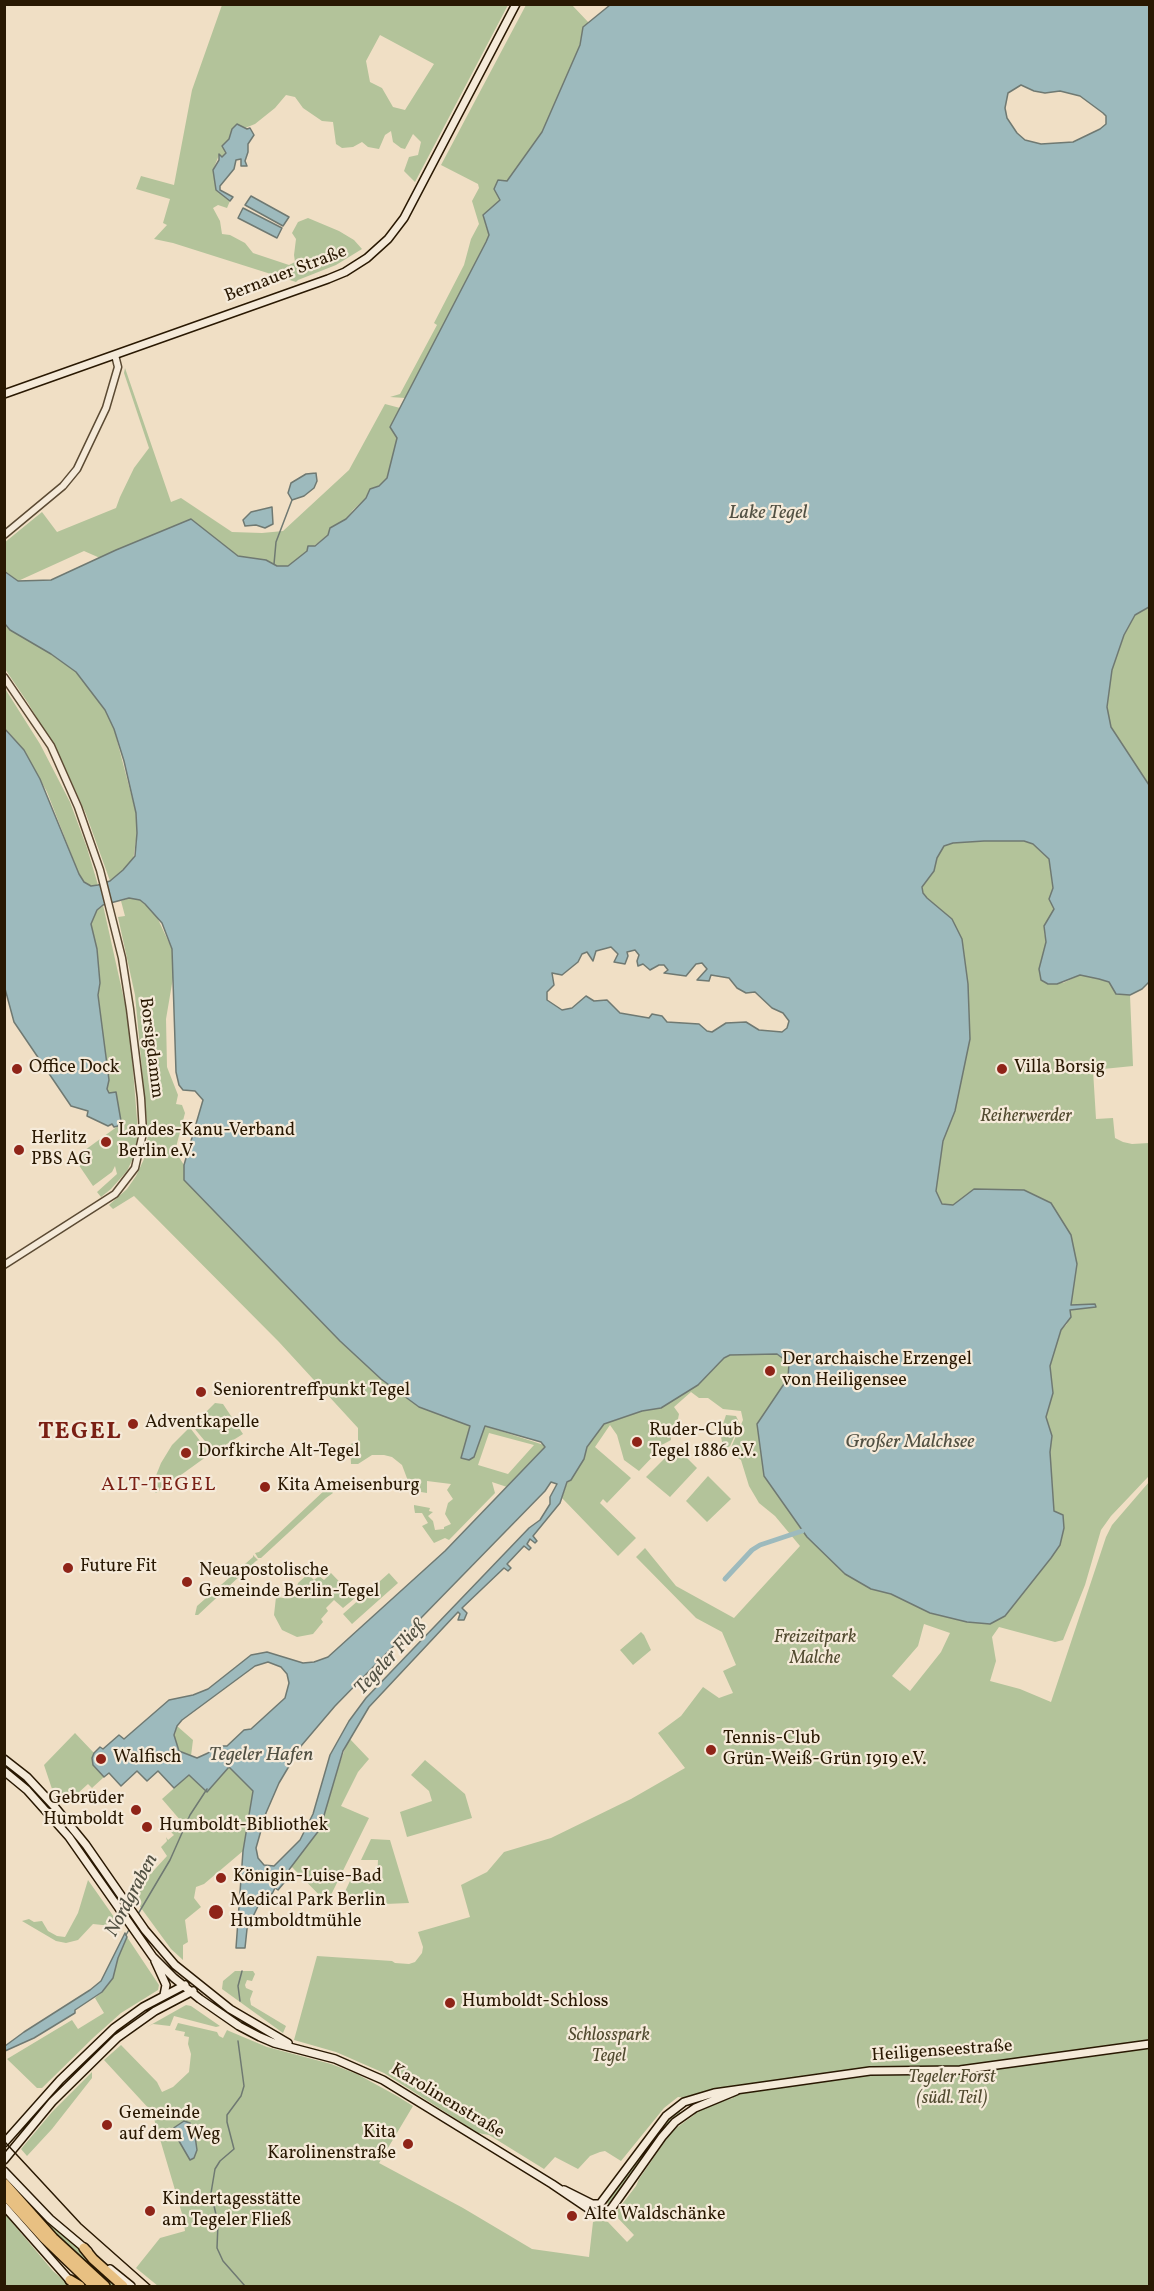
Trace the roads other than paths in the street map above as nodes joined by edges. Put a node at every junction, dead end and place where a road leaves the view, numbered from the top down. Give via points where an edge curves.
1 (516, 4) edge
2 (116, 355) junction
3 (4, 394) edge
4 (4, 536) edge
5 (4, 677) edge
6 (4, 1265) edge
7 (4, 1759) edge
8 (4, 1771) edge
9 (153, 1957) junction
10 (193, 1981) junction
11 (183, 1985) junction
12 (201, 1987) junction
13 (191, 1992) junction
14 (164, 1995) junction
15 (1149, 2044) edge
16 (322, 2055) junction
17 (736, 2091) junction
18 (4, 2143) edge
19 (4, 2160) edge
20 (4, 2171) edge
21 (4, 2183) edge
22 (552, 2184) junction
23 (4, 2194) edge
24 (600, 2204) joint
25 (4, 2206) edge
26 (606, 2212) joint
27 (84, 2248) junction
28 (75, 2284) edge
29 (94, 2286) edge
30 (105, 2286) edge
31 (123, 2286) edge
32 (131, 2286) edge

1 - 2 main road, Bernauer Straße via 404,218 375,251 336,276
2 - 3 main road, Bernauer Straße
2 - 4 street via 118,367 106,408 77,470
5 - 6 street, Borsigdamm via 51,746 100,870 130,1009 143,1133 140,1154 130,1176 115,1194
7 - 10 main road, Karolinenstraße via 54,1806 163,1952
8 - 9 main road, Karolinenstraße via 69,1837
9 - 11 main road, Karolinenstraße
9 - 14 main road via 166,1985
10 - 11 main road
10 - 12 main road, Karolinenstraße
11 - 13 main road, Karolinenstraße
11 - 14 main road
12 - 13 main road
12 - 16 main road, Karolinenstraße via 280,2040
13 - 16 main road, Karolinenstraße via 242,2028 274,2043
13 - 19 main road via 117,2038 48,2107
14 - 18 main road via 114,2028 60,2080
15 - 17 main road, Heiligenseestraße via 960,2070 870,2071
16 - 22 main road, Karolinenstraße via 383,2080
17 - 24 main road, Heiligenseestraße via 704,2096 675,2109
17 - 26 main road, Heiligenseestraße via 695,2108 675,2122
20 - 27 main road
21 - 30 highway via 53,2238
22 - 24 main road, Karolinenstraße via 592,2204
22 - 26 main road, Karolinenstraße via 587,2209 599,2214
23 - 29 highway
25 - 28 main road
27 - 31 highway
27 - 32 main road

